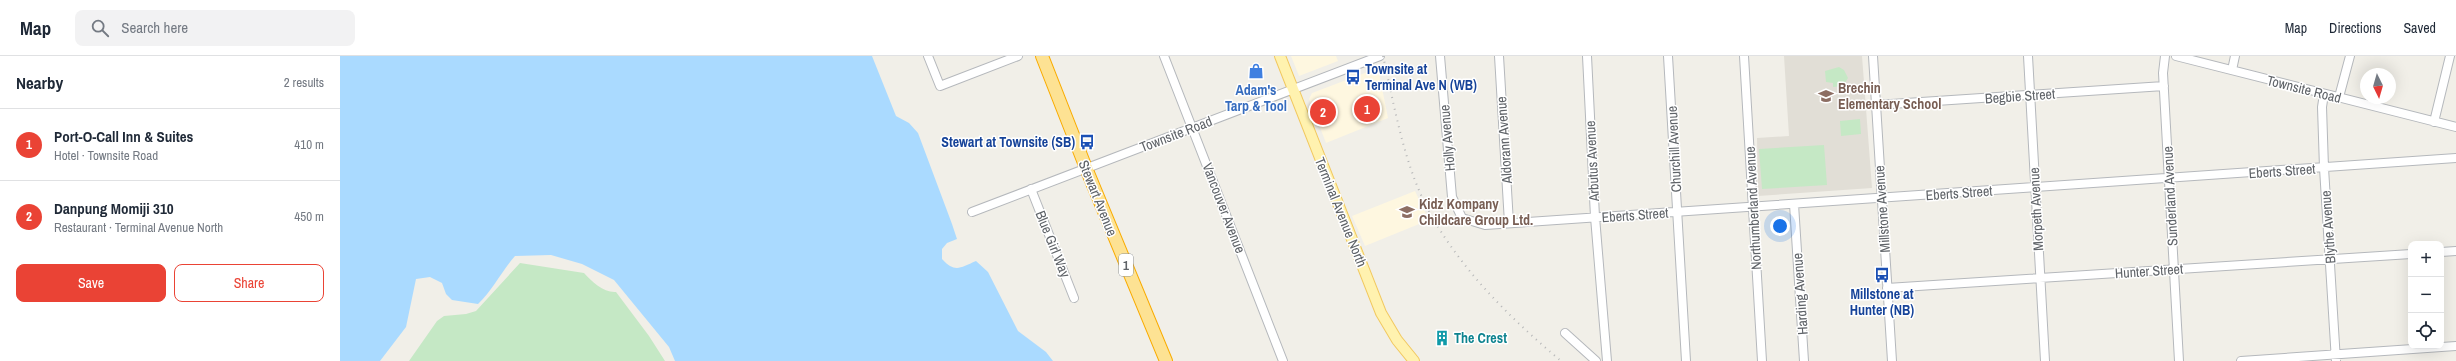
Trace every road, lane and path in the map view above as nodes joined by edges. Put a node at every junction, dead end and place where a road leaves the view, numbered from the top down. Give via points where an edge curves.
1 (928, 56) edge
2 (1018, 56) edge
3 (1042, 56) edge
4 (1164, 56) edge
5 (1280, 56) edge
6 (1380, 56) edge
7 (1440, 56) edge
8 (1499, 56) edge
9 (1587, 56) edge
10 (1668, 56) edge
11 (1744, 56) edge
12 (1873, 56) edge
13 (2028, 56) edge
14 (2165, 56) edge
15 (2176, 56) edge
16 (2235, 56) edge
17 (2350, 56) edge
18 (2450, 56) edge
19 (2232, 70) junction
20 (2164, 86) junction
21 (1293, 90) junction
22 (2324, 94) junction
23 (2029, 95) junction
24 (2339, 97) junction
25 (1876, 105) junction
26 (2434, 122) junction
27 (1193, 127) junction
28 (2456, 127) edge
29 (2456, 158) edge
30 (1086, 168) junction
31 (2324, 168) junction
32 (2170, 178) junction
33 (2035, 188) junction
34 (1031, 190) junction
35 (1882, 198) junction
36 (1794, 204) junction
37 (1753, 206) junction
38 (972, 212) dead end
39 (1677, 212) junction
40 (1462, 218) joint
41 (1595, 218) junction
42 (1509, 223) junction
43 (2456, 251) edge
44 (2444, 252) edge
45 (2408, 254) edge
46 (2331, 259) junction
47 (2174, 270) junction
48 (2040, 278) junction
49 (1887, 288) junction
50 (1074, 298) dead end
51 (1565, 333) dead end
52 (2456, 346) edge
53 (2335, 358) edge
54 (1166, 361) edge
55 (1283, 361) edge
56 (1414, 361) edge
57 (1596, 361) edge
58 (1607, 361) edge
59 (1686, 361) edge
60 (1762, 361) edge
61 (1804, 361) edge
62 (1892, 361) edge
63 (2045, 361) edge
64 (2179, 361) edge
65 (2241, 361) edge

1 - 2 street via 940,86
3 - 30 highway, Stewart Avenue / 1
4 - 27 street, Vancouver Avenue
5 - 21 main road, Terminal Avenue North
6 - 21 street, Townsite Road
7 - 40 street, Holly Avenue via 1452,197
8 - 42 street, Aldorann Avenue
9 - 41 street, Arbutus Avenue
10 - 39 street, Churchill Avenue
11 - 37 street, Northumberland Avenue
12 - 25 street, Millstone Avenue
13 - 23 street, Morpeth Avenue
14 - 20 street, Sunderland Avenue
15 - 19 street, Townsite Road
16 - 19 street
17 - 24 street
18 - 26 street
19 - 22 street, Townsite Road
20 - 23 street, Begbie Street
20 - 32 street, Sunderland Avenue
21 - 27 street, Townsite Road
21 - 56 main road, Terminal Avenue North via 1381,313 1397,340
22 - 24 street, Townsite Road
22 - 31 street, Blythe Avenue
23 - 25 street, Begbie Street
23 - 33 street, Morpeth Avenue
24 - 26 street, Townsite Road
25 - 35 street, Millstone Avenue
26 - 28 street, Townsite Road
27 - 30 street, Townsite Road
27 - 55 street, Vancouver Avenue
29 - 31 street, Eberts Street
30 - 34 street, Townsite Road
30 - 54 highway, Stewart Avenue / 1
31 - 32 street, Eberts Street
31 - 46 street, Blythe Avenue
32 - 33 street, Eberts Street
32 - 47 street, Sunderland Avenue
33 - 35 street, Eberts Street
33 - 48 street, Morpeth Avenue
34 - 38 street, Townsite Road
34 - 50 street, Blue Girl Way
35 - 36 street, Eberts Street
35 - 49 street, Millstone Avenue
36 - 37 street, Eberts Street
36 - 61 street, Harding Avenue
37 - 39 street, Eberts Street
37 - 60 street, Northumberland Avenue
39 - 41 street, Eberts Street
39 - 59 street, Churchill Avenue
40 - 42 street, Eberts Street via 1485,225
41 - 42 street, Eberts Street
41 - 58 street, Arbutus Avenue
43 - 44 street
45 - 46 street, Hunter Street
46 - 47 street, Hunter Street
46 - 53 street, Blythe Avenue
47 - 48 street, Hunter Street
47 - 64 street, Sunderland Avenue
48 - 49 street, Hunter Street
48 - 63 street, Morpeth Avenue
49 - 62 street, Millstone Avenue
51 - 57 street
52 - 53 street
53 - 65 street

